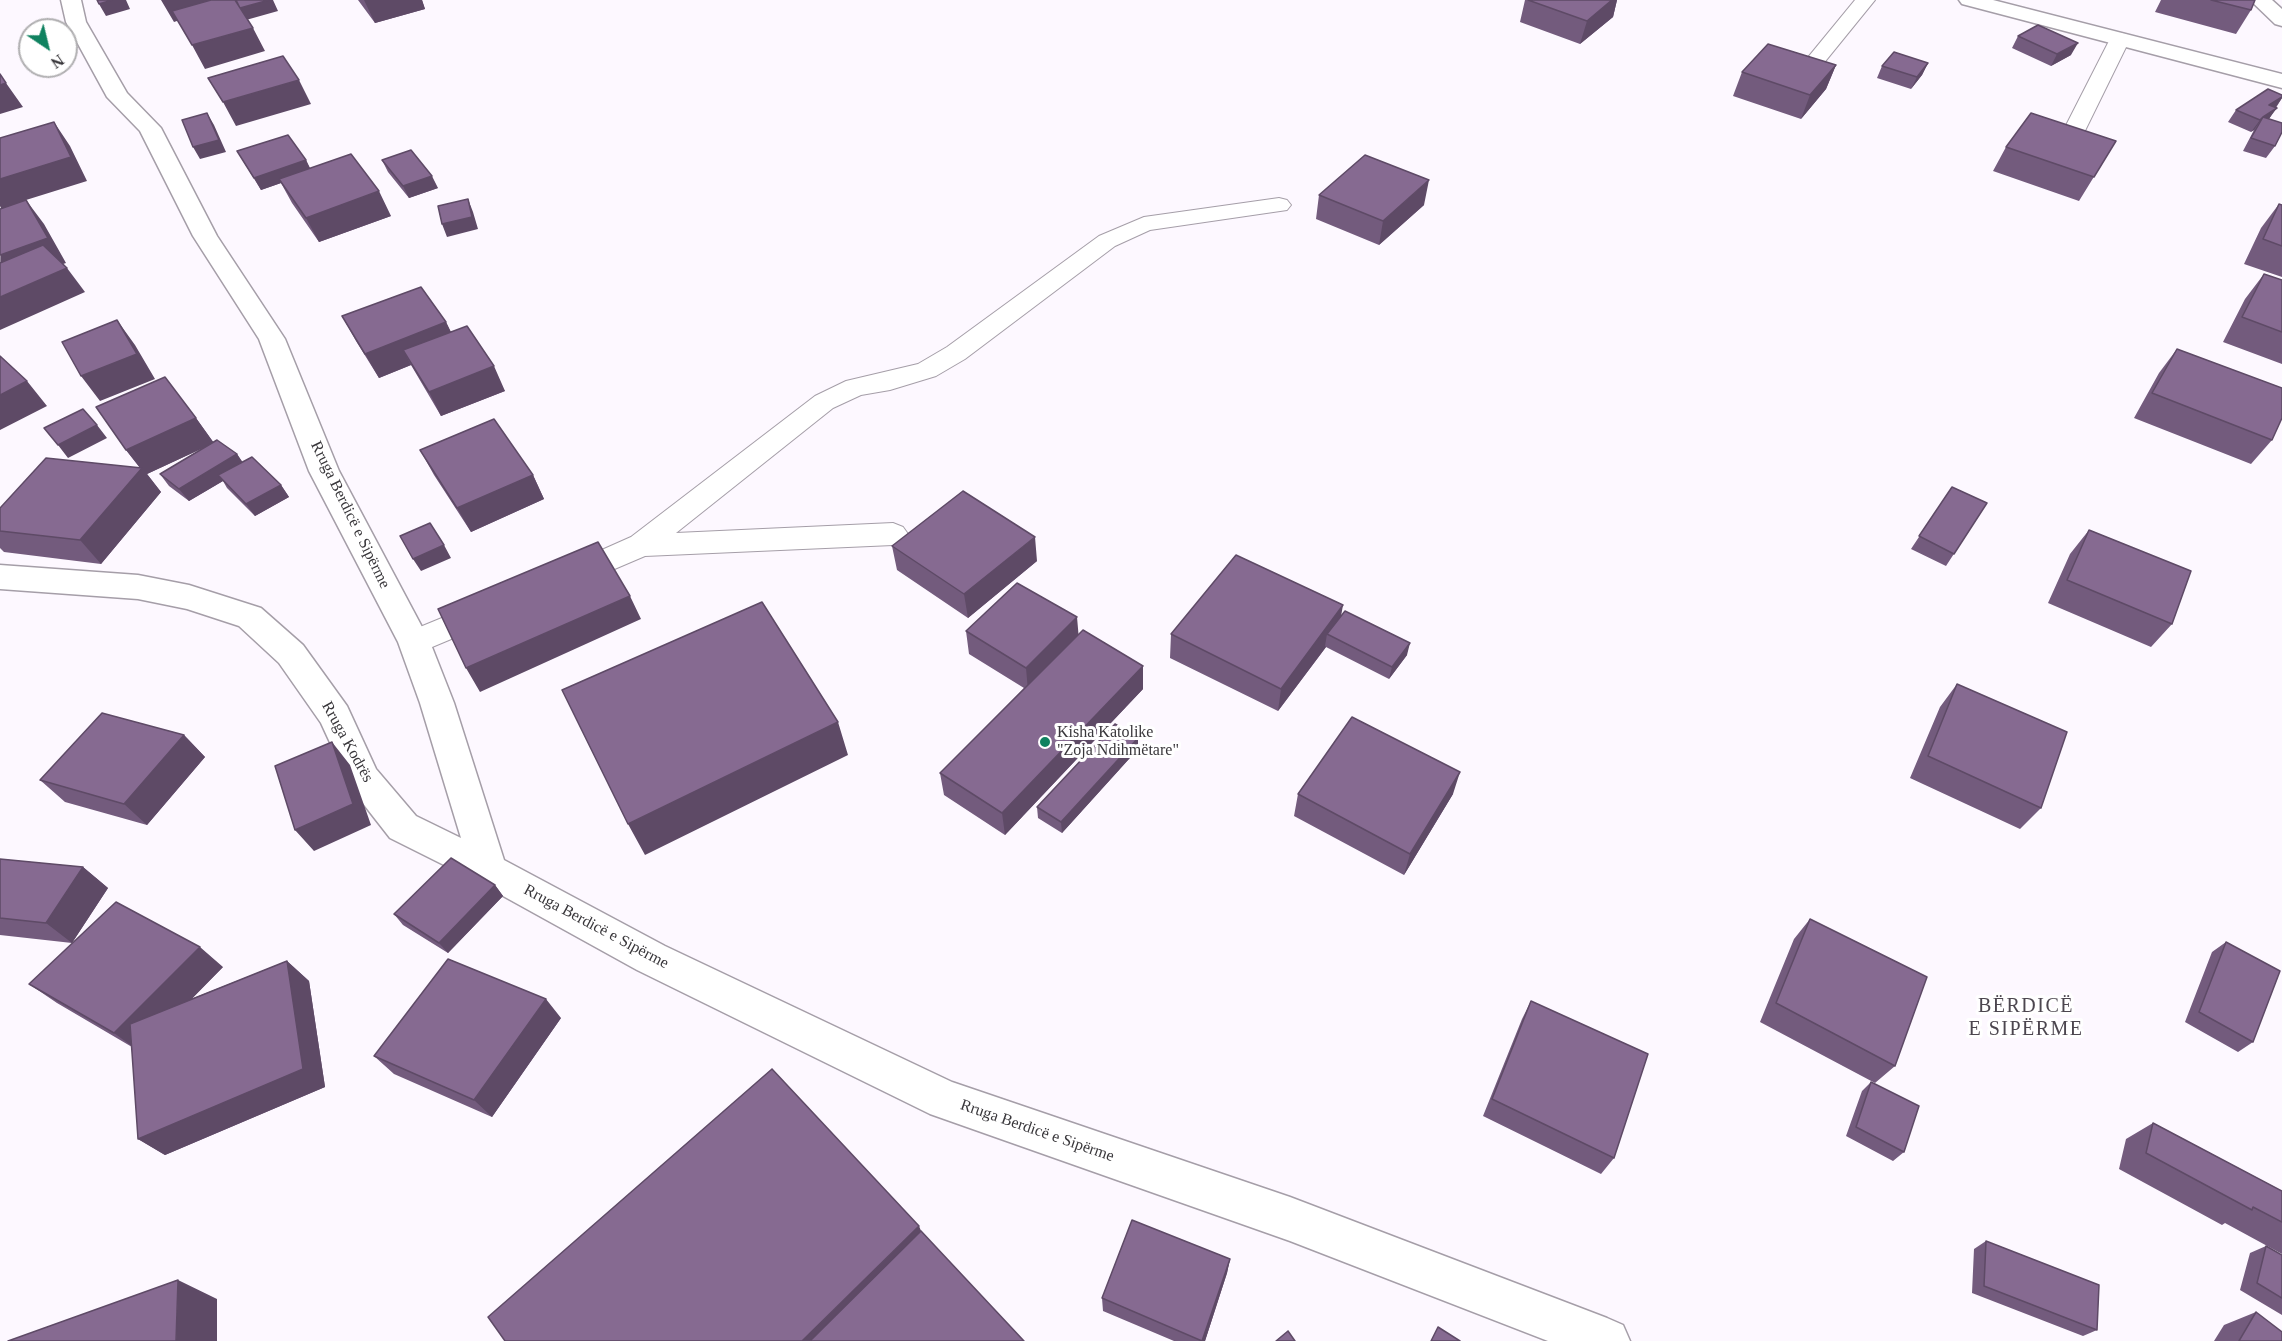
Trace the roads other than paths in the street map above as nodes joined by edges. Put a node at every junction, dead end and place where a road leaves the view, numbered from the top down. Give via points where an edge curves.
1 (70, 0) edge
2 (1865, 0) edge
3 (1969, 0) edge
4 (2260, 0) edge
5 (2282, 20) edge
6 (2120, 39) junction
7 (1812, 65) edge
8 (2282, 81) edge
9 (2068, 143) edge
10 (1280, 205) dead end
11 (893, 534) dead end
12 (641, 545) junction
13 (9, 582) edge
14 (544, 588) edge
15 (512, 601) edge
16 (414, 642) junction
17 (489, 870) junction
18 (1607, 1341) edge

1 - 16 street, Rruga Berdicë e Sipërme via 76,22 118,97 150,128 205,236 272,339 324,471
2 - 7 lane
3 - 6 street
4 - 5 street
6 - 8 street
6 - 9 lane
10 - 12 lane via 1144,224 1107,241 956,353 927,370 855,387 824,402
11 - 12 lane
12 - 14 lane
13 - 17 street, Rruga Kodrës via 138,587 189,597 250,617 291,654 335,716 363,778 403,826
15 - 16 lane
16 - 17 street, Rruga Berdicë e Sipërme
17 - 18 street, Rruga Berdicë e Sipërme via 651,958 945,1100 1290,1219

